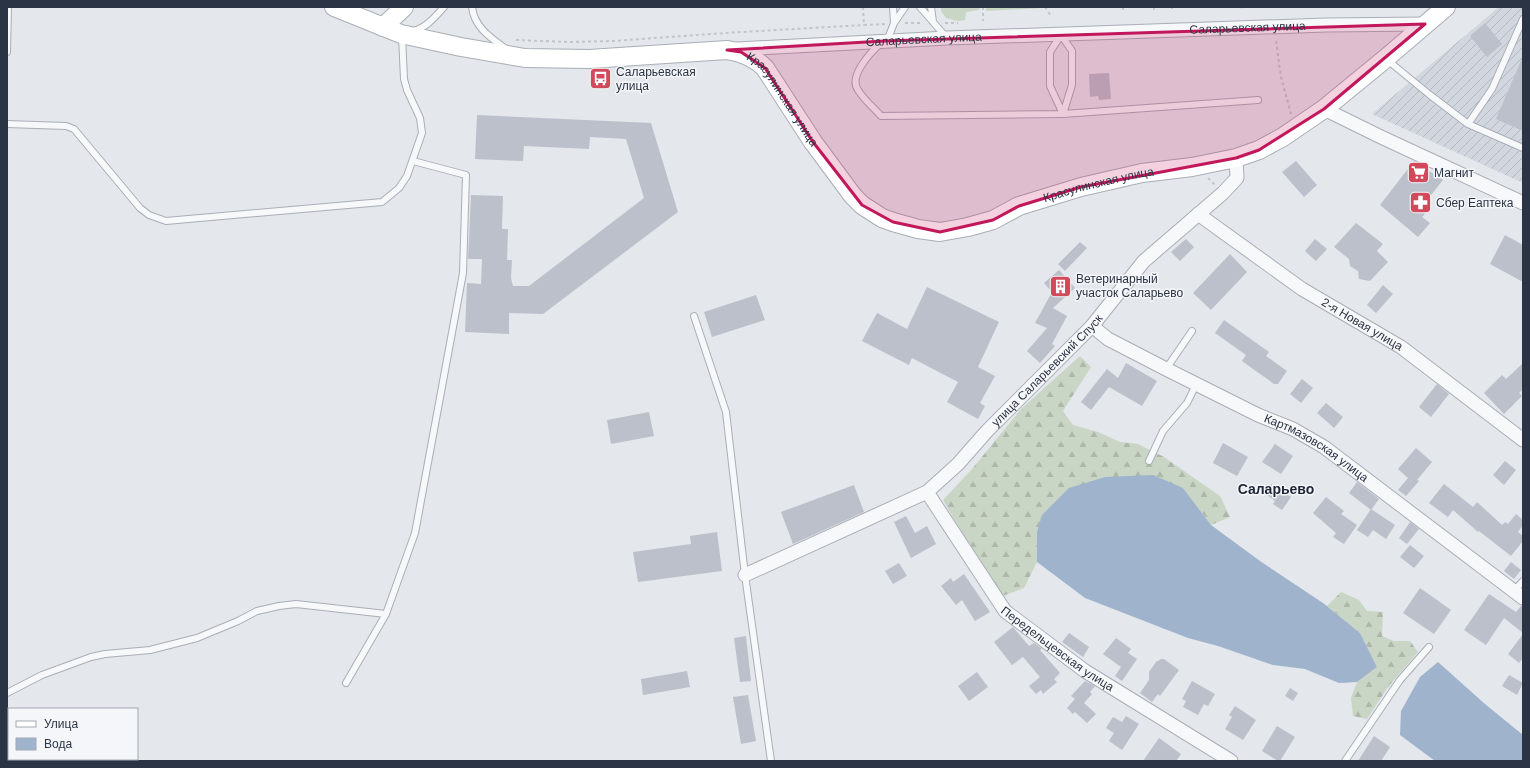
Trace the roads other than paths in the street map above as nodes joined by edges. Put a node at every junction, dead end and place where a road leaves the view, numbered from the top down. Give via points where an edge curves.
1 (8, 7) edge
2 (334, 7) edge
3 (404, 7) edge
4 (444, 7) edge
5 (472, 7) edge
6 (893, 7) edge
7 (905, 7) edge
8 (920, 7) edge
9 (932, 7) edge
10 (1446, 7) edge
11 (1523, 19) edge
12 (933, 22) junction
13 (894, 23) junction
14 (1425, 24) junction
15 (383, 27) junction
16 (402, 34) junction
17 (1061, 35) junction
18 (947, 38) junction
19 (885, 41) junction
20 (727, 50) junction
21 (7, 52) edge
22 (525, 58) junction
23 (1386, 59) junction
24 (1258, 100) dead end
25 (1324, 108) junction
26 (1063, 114) junction
27 (7, 124) edge
28 (1468, 124) junction
29 (1523, 148) edge
30 (1236, 158) junction
31 (412, 160) junction
32 (1523, 203) edge
33 (1198, 214) junction
34 (694, 316) dead end
35 (1092, 326) junction
36 (1192, 331) dead end
37 (1166, 369) junction
38 (1196, 385) junction
39 (1523, 440) edge
40 (1149, 461) dead end
41 (927, 492) junction
42 (746, 575) junction
43 (1523, 581) edge
44 (1519, 595) edge
45 (386, 614) junction
46 (1429, 647) dead end
47 (346, 683) dead end
48 (7, 693) edge
49 (770, 761) edge
50 (1231, 761) edge
51 (1346, 761) edge

1 - 21 lane
2 - 15 street, Саларьевская улица
3 - 15 street
4 - 16 lane via 418,30
5 - 22 lane via 478,24 488,36 508,51
6 - 13 lane
7 - 13 lane
8 - 12 lane
9 - 12 lane
10 - 14 street
11 - 28 lane via 1492,89
12 - 18 lane
13 - 19 lane
14 - 17 street, Саларьевская улица
14 - 23 street
15 - 16 street, Саларьевская улица
16 - 22 street, Саларьевская улица
16 - 31 lane via 404,79 422,125 422,133
17 - 18 street, Саларьевская улица
17 - 26 lane via 1072,51 1072,85
17 - 26 lane via 1050,52 1050,86
18 - 19 street, Саларьевская улица
19 - 20 street, Саларьевская улица
19 - 26 lane via 871,52 855,80 857,89 881,116
20 - 22 street, Саларьевская улица via 589,59
20 - 30 street, Красулинская улица via 741,52 765,68 813,142 862,205 882,218 918,229 940,232 968,227 993,220 1019,206 1081,187 1142,173
23 - 25 street
23 - 28 lane
24 - 26 lane
25 - 30 street, Красулинская улица via 1283,137 1259,150
25 - 32 street
27 - 31 lane via 74,128 140,208 149,215 166,221 382,202 404,182
28 - 29 lane
30 - 33 street, улица Саларьевский Спуск via 1237,178
31 - 45 lane via 466,175 463,273 416,533
33 - 35 street, улица Саларьевский Спуск via 1144,261
33 - 39 street, 2-я Новая улица via 1302,289 1401,347
34 - 42 lane via 726,412
35 - 37 street, Картмазовская улица via 1108,339
35 - 41 street, улица Саларьевский Спуск via 958,464
36 - 37 lane
37 - 38 street, Картмазовская улица
38 - 40 lane via 1187,403 1163,431
38 - 44 street, Картмазовская улица via 1293,429 1324,447
41 - 42 street, улица Саларьевский Спуск
41 - 50 street, Передельцевская улица via 1005,611 1085,671
42 - 49 lane
43 - 44 lane
45 - 47 lane
45 - 48 lane via 296,604 279,606 257,612 197,638 150,650 91,657 42,675
46 - 51 lane via 1400,680

